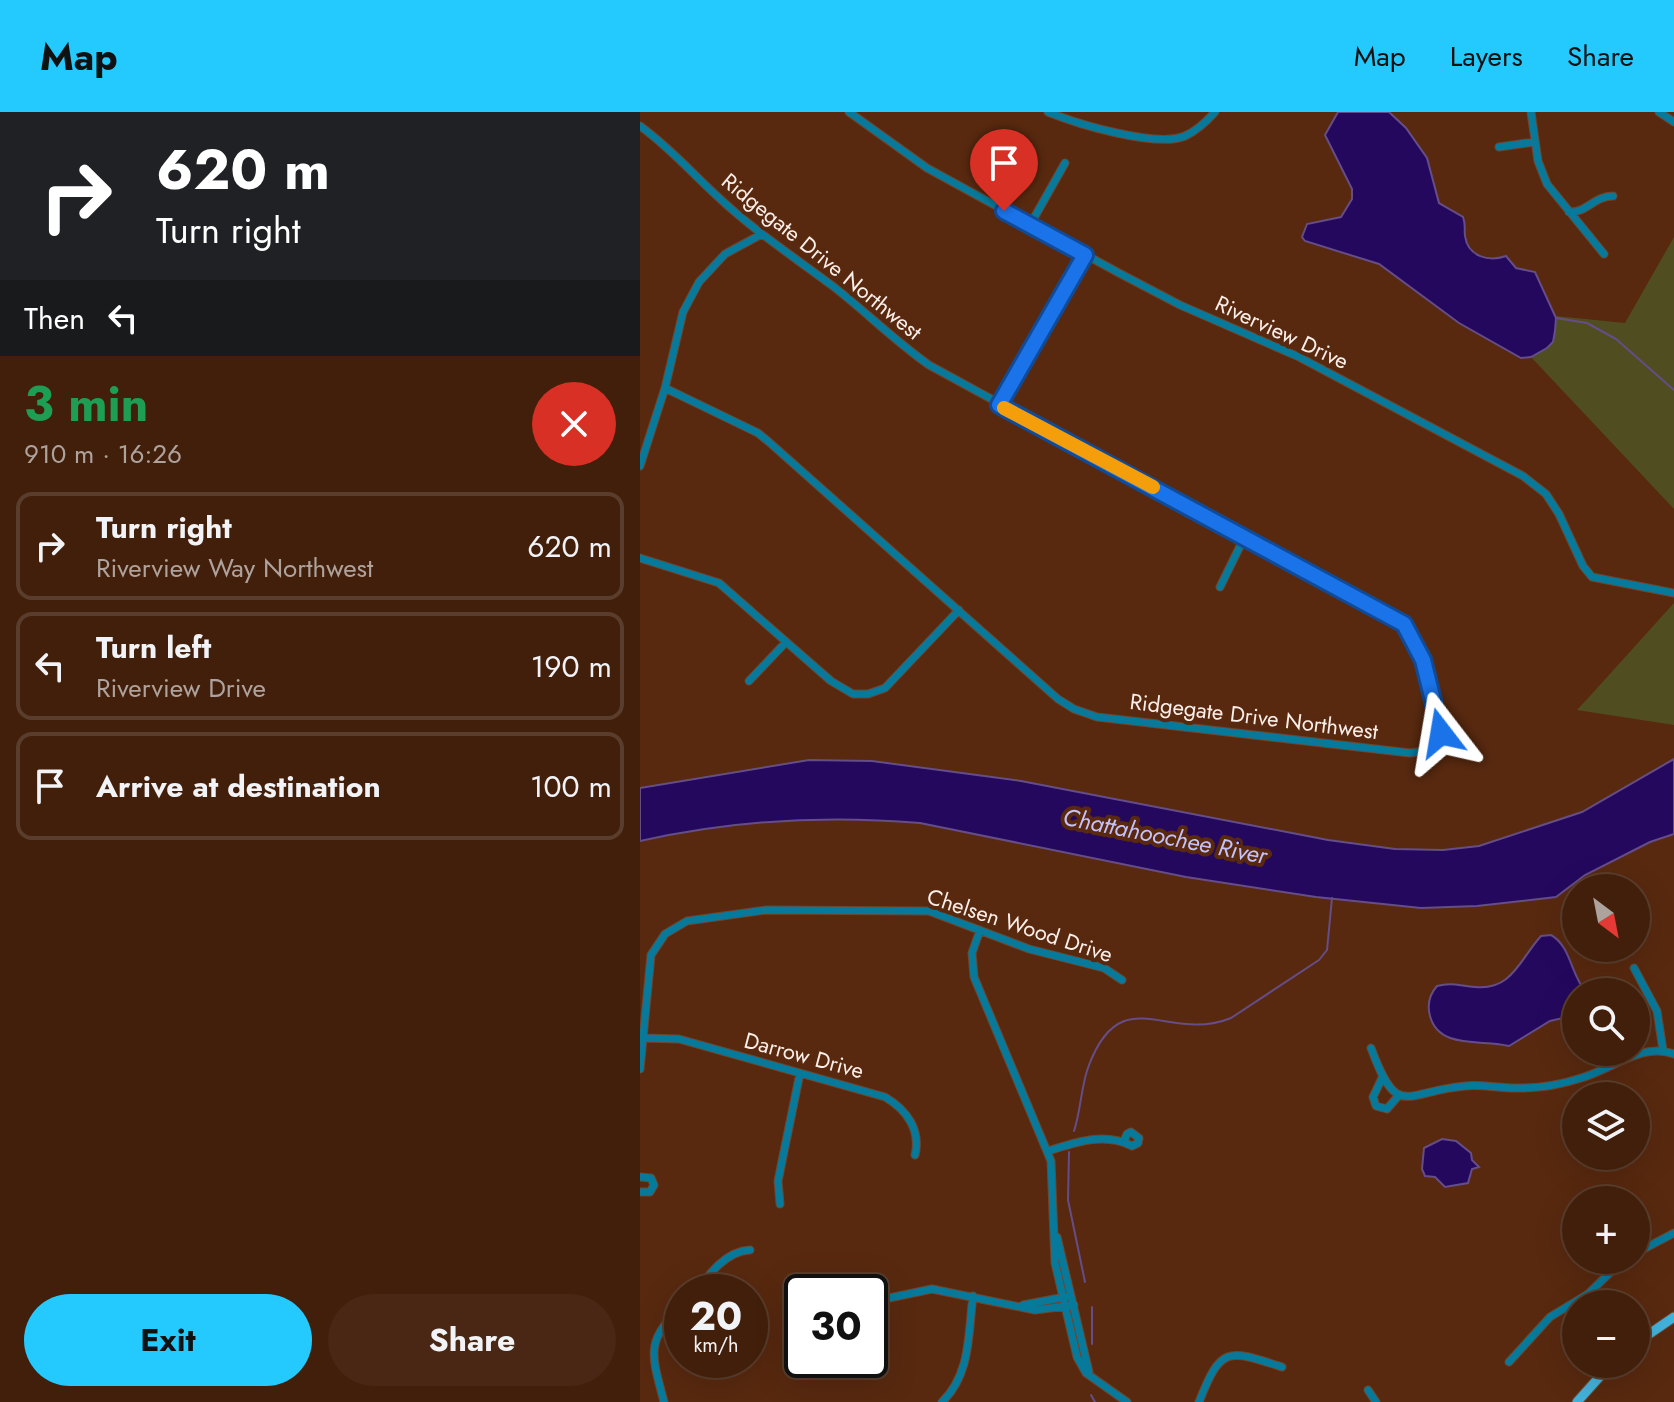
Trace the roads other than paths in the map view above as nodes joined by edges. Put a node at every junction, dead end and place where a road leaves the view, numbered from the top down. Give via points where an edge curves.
1 (849, 112) edge
2 (1048, 112) edge
3 (1215, 112) edge
4 (1531, 112) edge
5 (1659, 112) edge
6 (1674, 122) edge
7 (640, 126) edge
8 (1534, 142) junction
9 (1499, 147) dead end
10 (1065, 163) dead end
11 (1613, 196) dead end
12 (1569, 212) junction
13 (1030, 225) junction
14 (762, 234) junction
15 (1604, 254) dead end
16 (1085, 255) junction
17 (665, 388) junction
18 (999, 405) junction
19 (640, 466) edge
20 (1244, 538) junction
21 (640, 558) edge
22 (1220, 587) dead end
23 (1674, 593) edge
24 (959, 610) junction
25 (786, 642) junction
26 (749, 681) dead end
27 (980, 930) junction
28 (1634, 968) dead end
29 (1122, 980) dead end
30 (643, 1038) junction
31 (1371, 1048) dead end
32 (1663, 1050) junction
33 (1674, 1054) edge
34 (640, 1069) edge
35 (800, 1073) junction
36 (1382, 1078) junction
37 (1399, 1095) junction
38 (1124, 1141) dead end
39 (1048, 1151) junction
40 (915, 1155) dead end
41 (640, 1177) edge
42 (640, 1192) edge
43 (780, 1204) dead end
44 (1054, 1227) junction
45 (1674, 1233) edge
46 (1650, 1246) edge
47 (750, 1250) dead end
48 (711, 1274) edge
49 (1609, 1274) edge
50 (1071, 1295) junction
51 (973, 1296) junction
52 (888, 1298) edge
53 (1062, 1298) junction
54 (1074, 1305) junction
55 (1019, 1306) junction
56 (1064, 1307) junction
57 (1674, 1317) edge
58 (664, 1326) edge
59 (1650, 1333) edge
60 (1509, 1362) dead end
61 (1282, 1367) dead end
62 (1091, 1376) junction
63 (1598, 1378) edge
64 (1368, 1390) dead end
65 (664, 1402) edge
66 (942, 1402) edge
67 (1127, 1402) edge
68 (1199, 1402) edge
69 (1376, 1402) edge
70 (1577, 1402) edge

1 - 13 street, Riverview Drive via 907,157
2 - 3 street via 1115,132 1167,140 1185,136
4 - 8 street
5 - 6 street
7 - 14 street, Ridgegate Drive Northwest
8 - 9 street
8 - 12 street via 1542,173
10 - 13 street
11 - 12 street
12 - 15 street
13 - 16 street, Riverview Drive
14 - 17 street via 725,254 699,282 683,312
14 - 18 street, Ridgegate Drive Northwest via 907,350
16 - 18 street
16 - 23 street, Riverview Drive via 1180,305 1299,357 1523,476 1546,494 1592,577
17 - 19 street
17 - 24 street, Ridgegate Drive Northwest via 758,433
18 - 20 street, Ridgegate Drive Northwest
20 - 22 street
20 - 24 street, Ridgegate Drive Northwest via 1404,624 1423,660 1441,733 1427,751 1097,717 1058,699
21 - 25 street via 719,583
24 - 25 street via 894,681 868,694 840,687
25 - 26 street
27 - 29 street, Chelsen Wood Drive via 1104,968
27 - 30 street, Chelsen Wood Drive via 915,909 766,910 687,921 665,934 651,955
27 - 39 street via 972,953 974,977
28 - 32 street via 1657,1011
30 - 34 street, Chelsen Wood Drive
30 - 35 street, Darrow Drive via 679,1039
31 - 36 street
32 - 33 street
32 - 37 street via 1549,1084 1467,1085 1410,1098
35 - 40 street, Darrow Drive via 893,1101 917,1134
35 - 43 street via 778,1181
36 - 37 street
36 - 37 street via 1373,1097 1376,1106 1387,1109
38 - 39 street via 1083,1140
39 - 44 street
41 - 42 street via 648,1176 654,1185 650,1192
44 - 50 street
44 - 53 street
45 - 46 street
47 - 48 street via 735,1253
49 - 60 street via 1550,1317
50 - 53 street
50 - 54 street
51 - 52 street via 932,1289
51 - 55 street
51 - 66 street via 960,1379
53 - 55 street
53 - 56 street
54 - 56 street
54 - 62 street
55 - 56 street via 1043,1311
56 - 62 street via 1077,1357
57 - 59 main road
58 - 65 street via 653,1358
61 - 68 street via 1243,1354 1223,1359 1211,1371
62 - 67 street
63 - 70 main road
64 - 69 street

